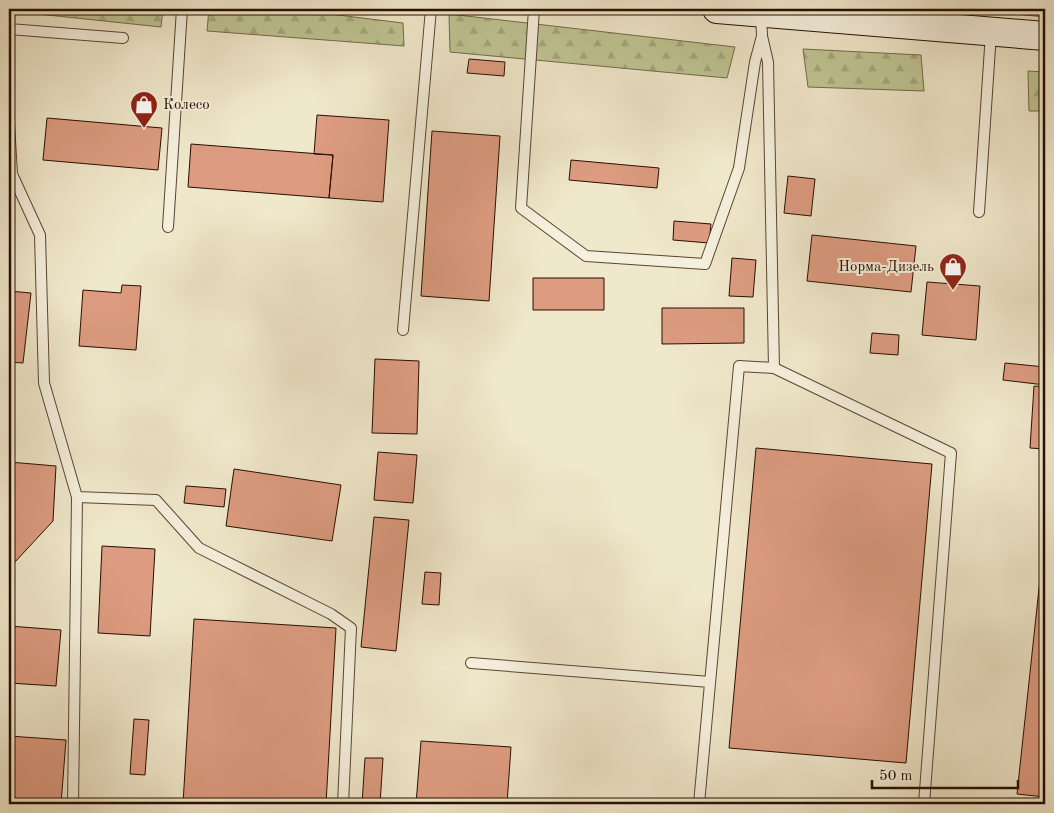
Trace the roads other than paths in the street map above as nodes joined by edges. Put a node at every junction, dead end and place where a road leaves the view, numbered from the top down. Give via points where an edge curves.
1 (182, 9) edge
2 (431, 9) edge
3 (534, 9) edge
4 (717, 9) edge
5 (761, 24) junction
6 (9, 29) edge
7 (991, 31) junction
8 (1045, 36) edge
9 (123, 38) dead end
10 (9, 122) edge
11 (979, 212) dead end
12 (168, 227) dead end
13 (403, 330) dead end
14 (774, 368) junction
15 (77, 497) junction
16 (471, 663) dead end
17 (710, 682) junction
18 (73, 804) edge
19 (343, 804) edge
20 (699, 804) edge
21 (924, 804) edge

1 - 12 lane
2 - 13 lane
3 - 5 lane via 521,208 586,256 705,264 739,168
4 - 5 street
5 - 7 street
5 - 14 lane via 768,62
6 - 9 lane
7 - 8 street
7 - 11 lane
10 - 15 lane via 12,174 40,235 44,383
14 - 17 lane via 739,366
14 - 21 lane via 951,453
15 - 18 lane
15 - 19 lane via 156,500 199,548 332,614 351,628
16 - 17 lane
17 - 20 lane

